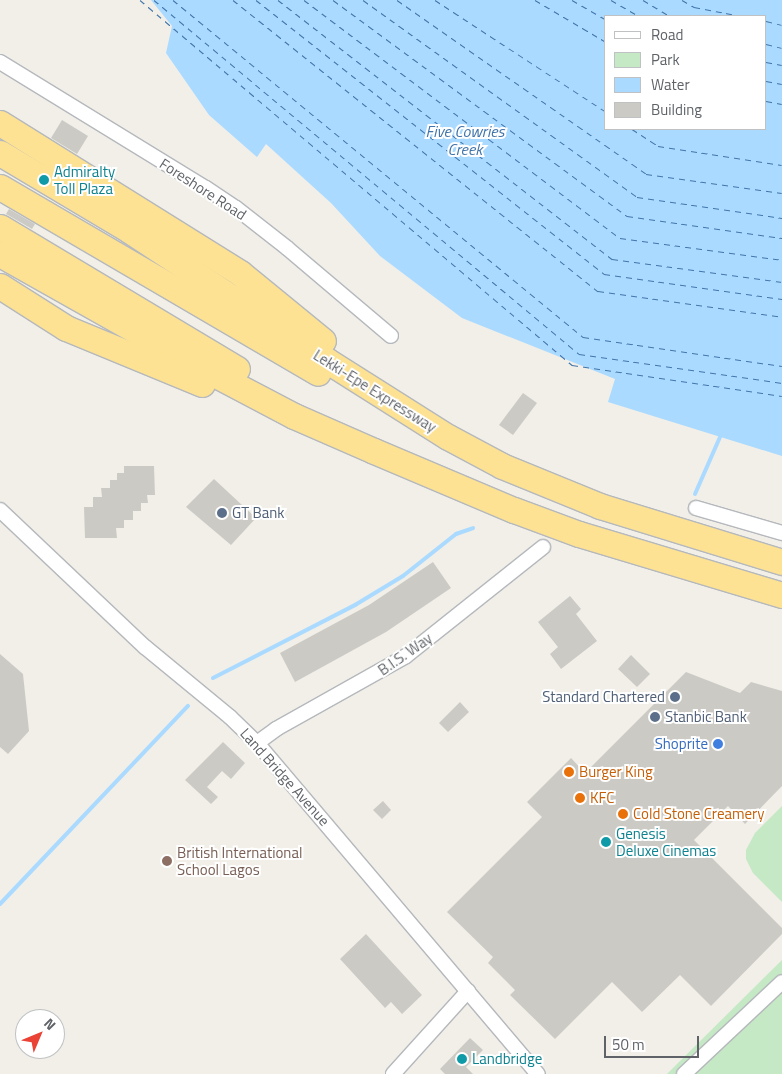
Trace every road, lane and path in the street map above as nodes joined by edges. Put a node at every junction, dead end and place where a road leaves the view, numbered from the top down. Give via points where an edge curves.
1 (0, 62) edge
2 (0, 123) edge
3 (0, 153) edge
4 (0, 187) edge
5 (0, 227) edge
6 (0, 254) edge
7 (0, 286) edge
8 (229, 321) junction
9 (391, 336) dead end
10 (213, 355) junction
11 (448, 437) junction
12 (374, 451) junction
13 (696, 508) dead end
14 (0, 510) edge
15 (782, 533) edge
16 (542, 547) dead end
17 (782, 562) edge
18 (782, 595) edge
19 (257, 743) junction
20 (782, 982) edge
21 (468, 991) junction
22 (393, 1074) edge
23 (538, 1074) edge
24 (684, 1074) edge

1 - 9 street, Foreshore Road via 236,208
2 - 11 highway via 240,273
3 - 11 highway, Lekki-Epe Expressway via 128,230
4 - 8 highway
5 - 10 highway
6 - 12 highway via 195,364 294,416
7 - 12 highway via 66,328
8 - 10 highway via 209,330 208,340
8 - 11 highway via 337,385
10 - 12 highway
11 - 17 highway, Lekki-Epe Expressway via 502,466 571,496
12 - 18 highway via 570,530
13 - 15 street
14 - 19 street, Land Bridge Avenue via 145,647
16 - 19 street, B.I.S. Way via 406,656 276,729
19 - 21 street, Land Bridge Avenue
20 - 24 street
21 - 22 street
21 - 23 street, Land Bridge Avenue

